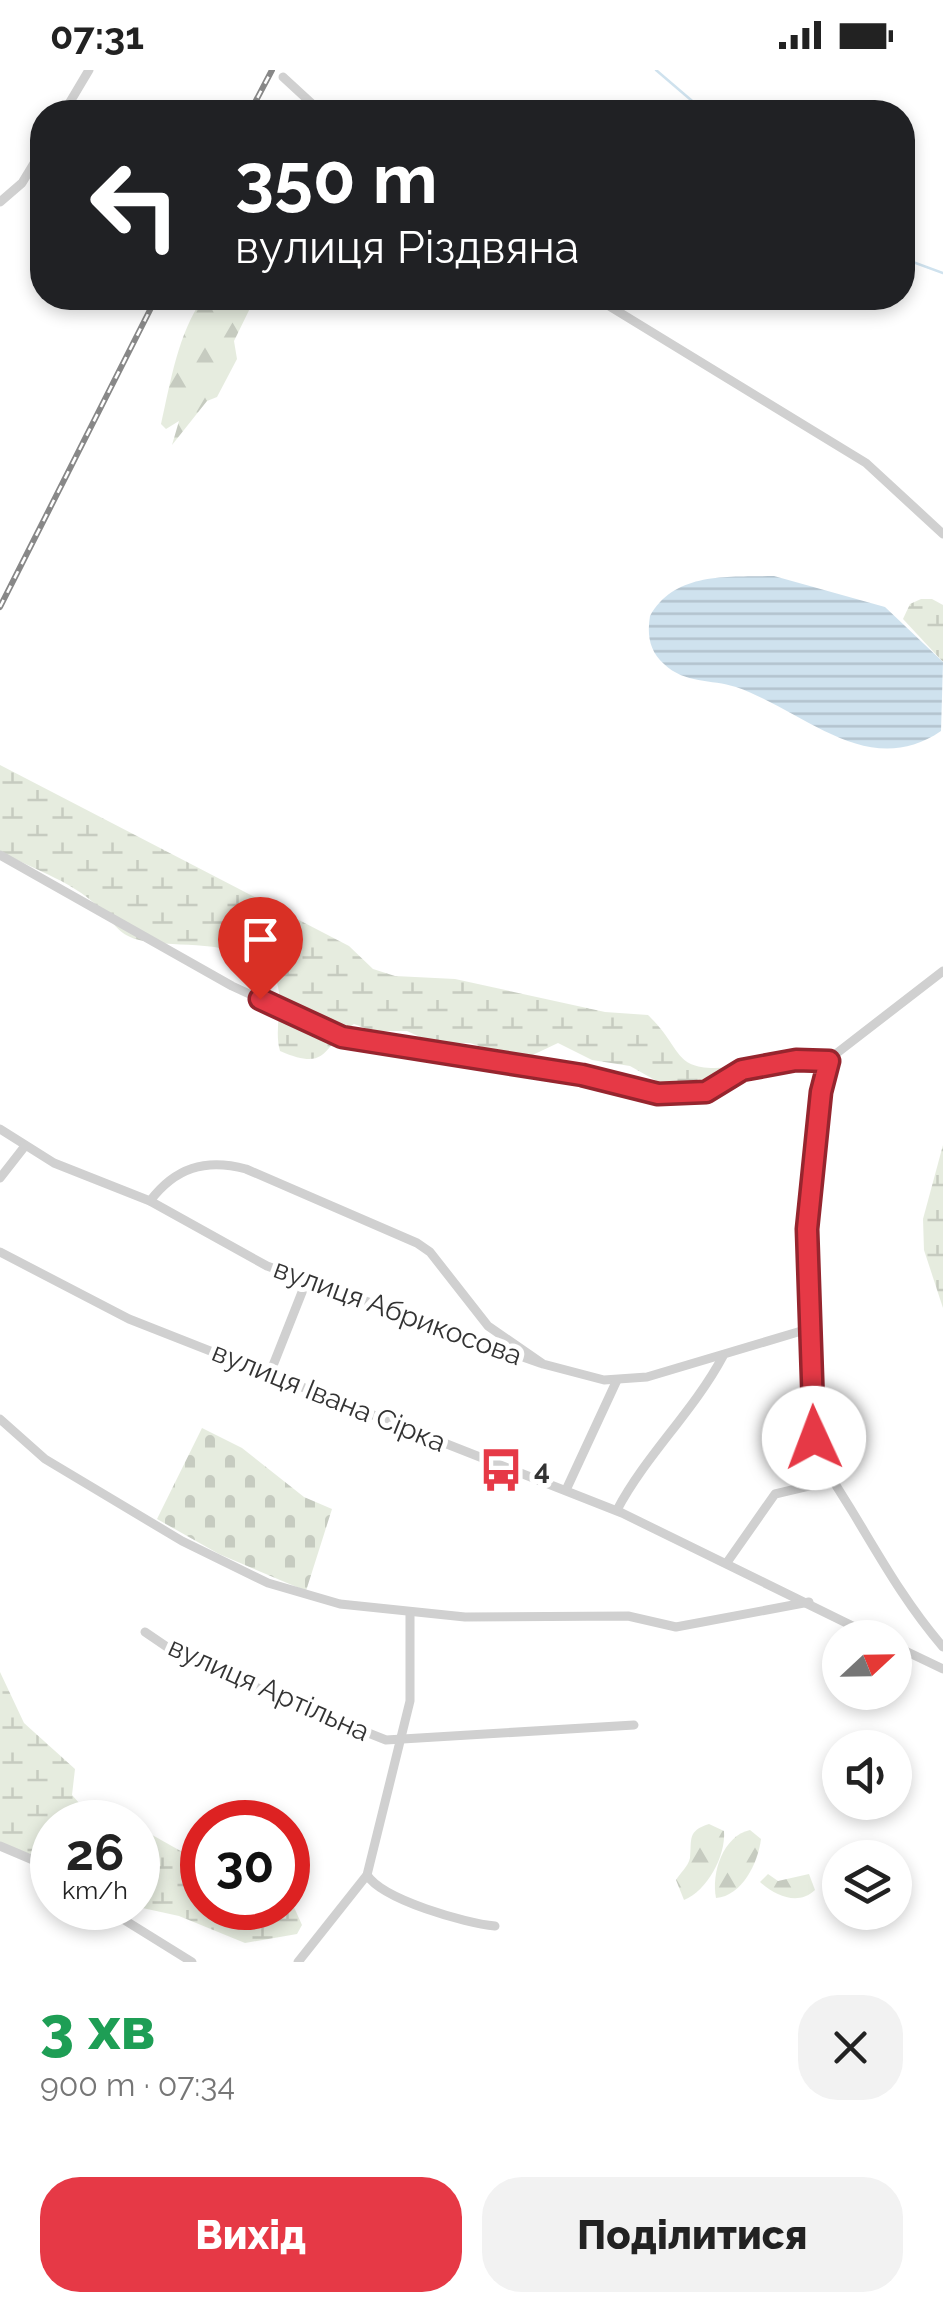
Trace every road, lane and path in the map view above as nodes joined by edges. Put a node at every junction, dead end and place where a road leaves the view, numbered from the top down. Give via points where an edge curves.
1 (89, 70) edge
2 (283, 77) dead end
3 (71, 100) edge
4 (309, 100) edge
5 (30, 170) edge
6 (0, 202) edge
7 (616, 310) edge
8 (943, 534) edge
9 (0, 855) edge
10 (943, 971) edge
11 (829, 1061) junction
12 (0, 1128) edge
13 (25, 1146) junction
14 (0, 1178) edge
15 (150, 1201) junction
16 (0, 1252) edge
17 (308, 1278) junction
18 (808, 1329) junction
19 (723, 1356) junction
20 (542, 1364) junction
21 (270, 1373) junction
22 (617, 1380) junction
23 (0, 1419) edge
24 (830, 1482) junction
25 (566, 1490) junction
26 (616, 1510) junction
27 (728, 1561) junction
28 (809, 1602) junction
29 (410, 1613) junction
30 (843, 1620) edge
31 (145, 1632) dead end
32 (943, 1647) edge
33 (912, 1654) edge
34 (943, 1669) edge
35 (634, 1726) dead end
36 (400, 1740) junction
37 (0, 1846) edge
38 (30, 1859) edge
39 (368, 1875) junction
40 (495, 1926) dead end
41 (140, 1930) edge
42 (192, 1962) edge
43 (298, 1962) edge

1 - 3 street
2 - 4 street
5 - 6 street
7 - 8 street via 866,463
9 - 11 street via 232,986 342,1037 489,1058 658,1094 706,1092 742,1070
10 - 11 street
11 - 18 street via 807,1229
12 - 13 street, вулиця Абрикосова
13 - 14 street
13 - 15 street, вулиця Абрикосова
15 - 17 street, вулиця Абрикосова via 268,1266
15 - 20 street, вулиця Абрикосова via 184,1170 228,1164 354,1214 430,1252 480,1319
16 - 21 street, вулиця Івана Сірка via 102,1306
17 - 20 street, вулиця Абрикосова
17 - 21 street
18 - 19 street, вулиця Абрикосова
18 - 24 street via 812,1428
19 - 22 street, вулиця Абрикосова
19 - 26 street
20 - 22 street, вулиця Абрикосова
21 - 25 street, вулиця Івана Сірка
22 - 25 street
23 - 29 street via 76,1480 239,1571 340,1604
24 - 27 street via 774,1494
24 - 32 street via 905,1602
25 - 26 street, вулиця Івана Сірка
26 - 27 street, вулиця Івана Сірка
27 - 28 street, вулиця Івана Сірка
28 - 29 street via 676,1627 628,1616
28 - 30 street, вулиця Івана Сірка
29 - 36 street via 413,1678
31 - 36 street, вулиця Артільна via 280,1698 370,1736
33 - 34 street
35 - 36 street, вулиця Артільна
36 - 39 street
37 - 38 street
39 - 40 street via 392,1896 463,1922
39 - 43 street
41 - 42 street

